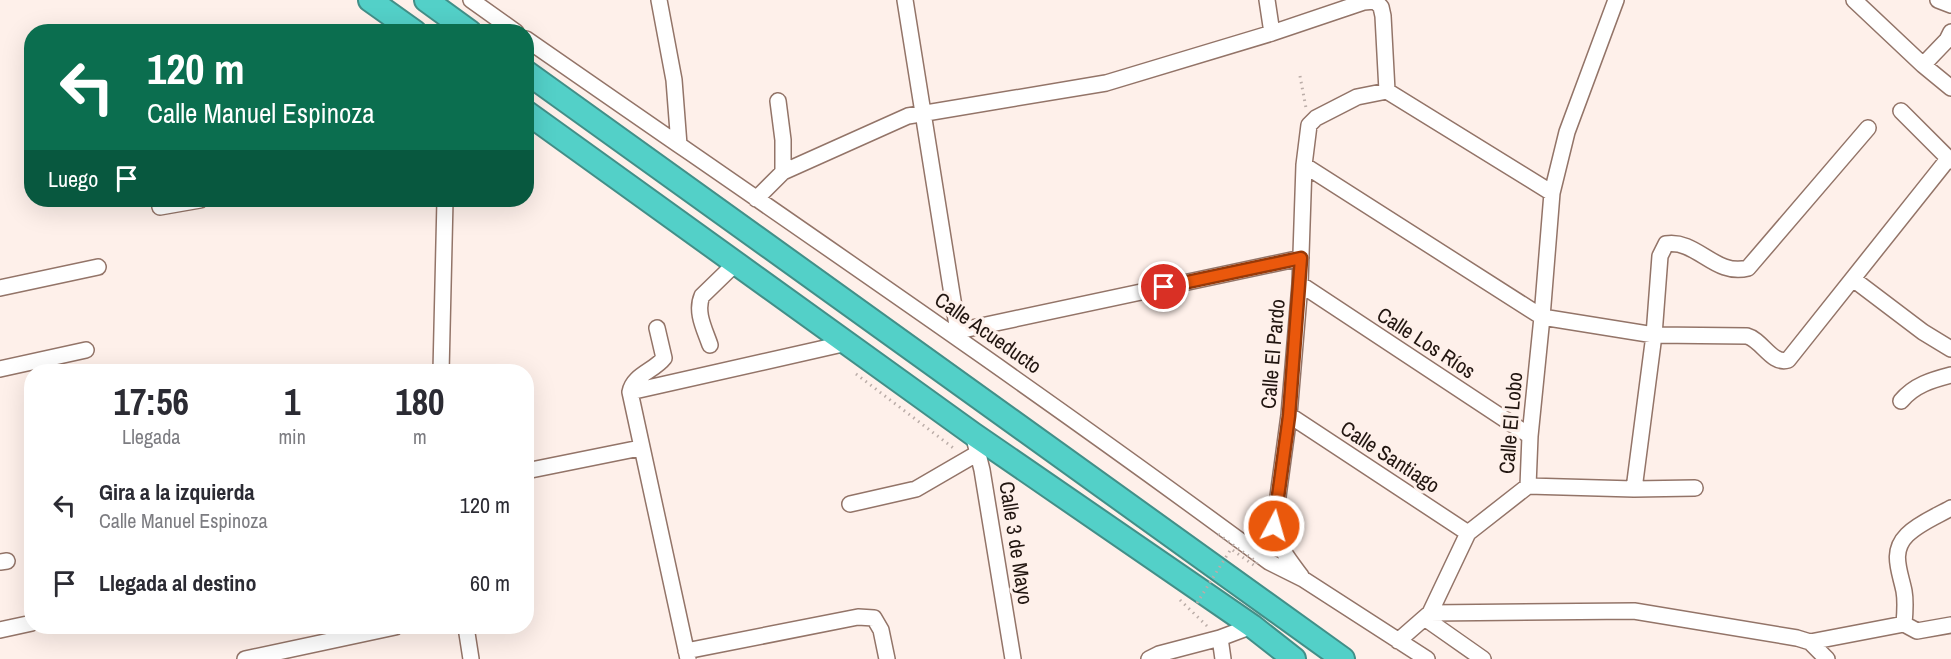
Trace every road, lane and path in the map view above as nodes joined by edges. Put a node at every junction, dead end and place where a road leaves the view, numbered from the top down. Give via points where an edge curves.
1 (370, 0) edge
2 (426, 0) edge
3 (659, 0) edge
4 (905, 0) edge
5 (1267, 0) edge
6 (1616, 0) edge
7 (1854, 0) edge
8 (1938, 0) edge
9 (472, 1) edge
10 (1375, 1) edge
11 (1951, 4) edge
12 (404, 24) edge
13 (459, 24) edge
14 (463, 24) edge
15 (505, 24) edge
16 (1951, 32) edge
17 (1272, 33) junction
18 (534, 45) edge
19 (1923, 65) junction
20 (1300, 76) dead end
21 (534, 78) edge
22 (1951, 88) edge
23 (1387, 92) junction
24 (778, 101) dead end
25 (1901, 111) dead end
26 (922, 112) junction
27 (534, 118) edge
28 (1309, 125) junction
29 (1868, 128) dead end
30 (679, 145) junction
31 (1949, 160) edge
32 (1304, 165) junction
33 (783, 172) junction
34 (1552, 193) junction
35 (756, 199) junction
36 (445, 207) edge
37 (1301, 258) junction
38 (736, 263) junction
39 (99, 267) dead end
40 (1853, 279) junction
41 (1300, 284) junction
42 (0, 288) edge
43 (1542, 317) junction
44 (657, 328) dead end
45 (959, 334) junction
46 (1654, 335) junction
47 (848, 343) junction
48 (710, 345) dead end
49 (1951, 349) edge
50 (86, 350) dead end
51 (441, 364) edge
52 (0, 369) edge
53 (1951, 375) edge
54 (630, 392) junction
55 (1901, 401) dead end
56 (1289, 416) junction
57 (1530, 436) junction
58 (975, 443) junction
59 (640, 448) junction
60 (534, 469) edge
61 (1528, 486) junction
62 (1695, 488) dead end
63 (1634, 489) junction
64 (850, 504) dead end
65 (1951, 508) edge
66 (1215, 532) dead end
67 (1468, 533) junction
68 (1303, 579) junction
69 (1197, 603) dead end
70 (1428, 616) junction
71 (1904, 624) junction
72 (24, 625) edge
73 (1951, 625) edge
74 (1252, 626) junction
75 (0, 630) edge
76 (362, 634) edge
77 (467, 634) edge
78 (1220, 638) junction
79 (1398, 641) junction
80 (1810, 642) junction
81 (687, 655) edge
82 (245, 659) edge
83 (471, 659) edge
84 (887, 659) edge
85 (1013, 659) edge
86 (1149, 659) edge
87 (1222, 659) edge
88 (1294, 659) edge
89 (1343, 659) edge
90 (1427, 659) edge
91 (1483, 659) edge
92 (1827, 659) edge

1 - 12 highway
2 - 13 highway
3 - 30 street via 674,80
4 - 26 street
5 - 17 street
6 - 34 street, Calle El Lobo via 1567,132
7 - 19 street
8 - 11 street
9 - 14 street
9 - 15 street
10 - 17 street
10 - 23 street via 1383,16
16 - 19 street
17 - 26 street via 1106,83
18 - 30 street, Calle Acueducto
19 - 22 street
20 - 28 path
21 - 89 highway
23 - 28 street via 1357,98
23 - 34 street
24 - 33 street
25 - 31 street
26 - 33 street
26 - 45 street
27 - 38 highway
28 - 32 street, Calle El Pardo
29 - 46 street via 1748,268 1725,268 1681,244 1666,244 1660,256
30 - 35 street, Calle Acueducto
31 - 40 street
32 - 37 street, Calle El Pardo
32 - 43 street
33 - 35 street
34 - 43 street, Calle El Lobo
35 - 45 street, Calle Acueducto
36 - 51 street
37 - 41 street, Calle El Pardo
37 - 45 street
38 - 47 highway
38 - 48 street via 699,303
39 - 42 street
40 - 46 street via 1788,360 1778,360 1755,338 1747,336
40 - 49 street
41 - 56 street, Calle El Pardo
41 - 57 street, Calle Los Ríos
43 - 46 street
43 - 57 street, Calle El Lobo
44 - 54 street via 664,358 635,380
45 - 68 street, Calle Acueducto via 1269,562
46 - 63 street
47 - 54 street
47 - 58 highway
50 - 52 street
53 - 55 street via 1918,386
54 - 59 street
56 - 67 street, Calle Santiago
56 - 68 street, Calle El Pardo via 1274,526 1284,554
57 - 61 street, Calle El Lobo
58 - 64 street via 957,467 916,489
58 - 74 highway
58 - 85 street, Calle 3 de Mayo
59 - 60 street
59 - 81 street
61 - 63 street
61 - 67 street, Calle El Lobo
62 - 63 street
65 - 71 street via 1912,530 1899,547 1896,557 1905,601
66 - 69 path, bridge via 1257,562 1255,566 1231,549
67 - 70 street, Calle El Lobo
68 - 79 street, Calle Acueducto
70 - 79 street, Calle El Lobo
70 - 80 street via 1634,611
70 - 91 street
71 - 73 street via 1917,631
71 - 80 street
72 - 75 street
74 - 78 street
74 - 88 highway
76 - 82 street
77 - 83 street
78 - 86 street
78 - 87 street
79 - 90 street, Calle Acueducto
80 - 92 street
81 - 84 street via 858,617 874,618 881,630

